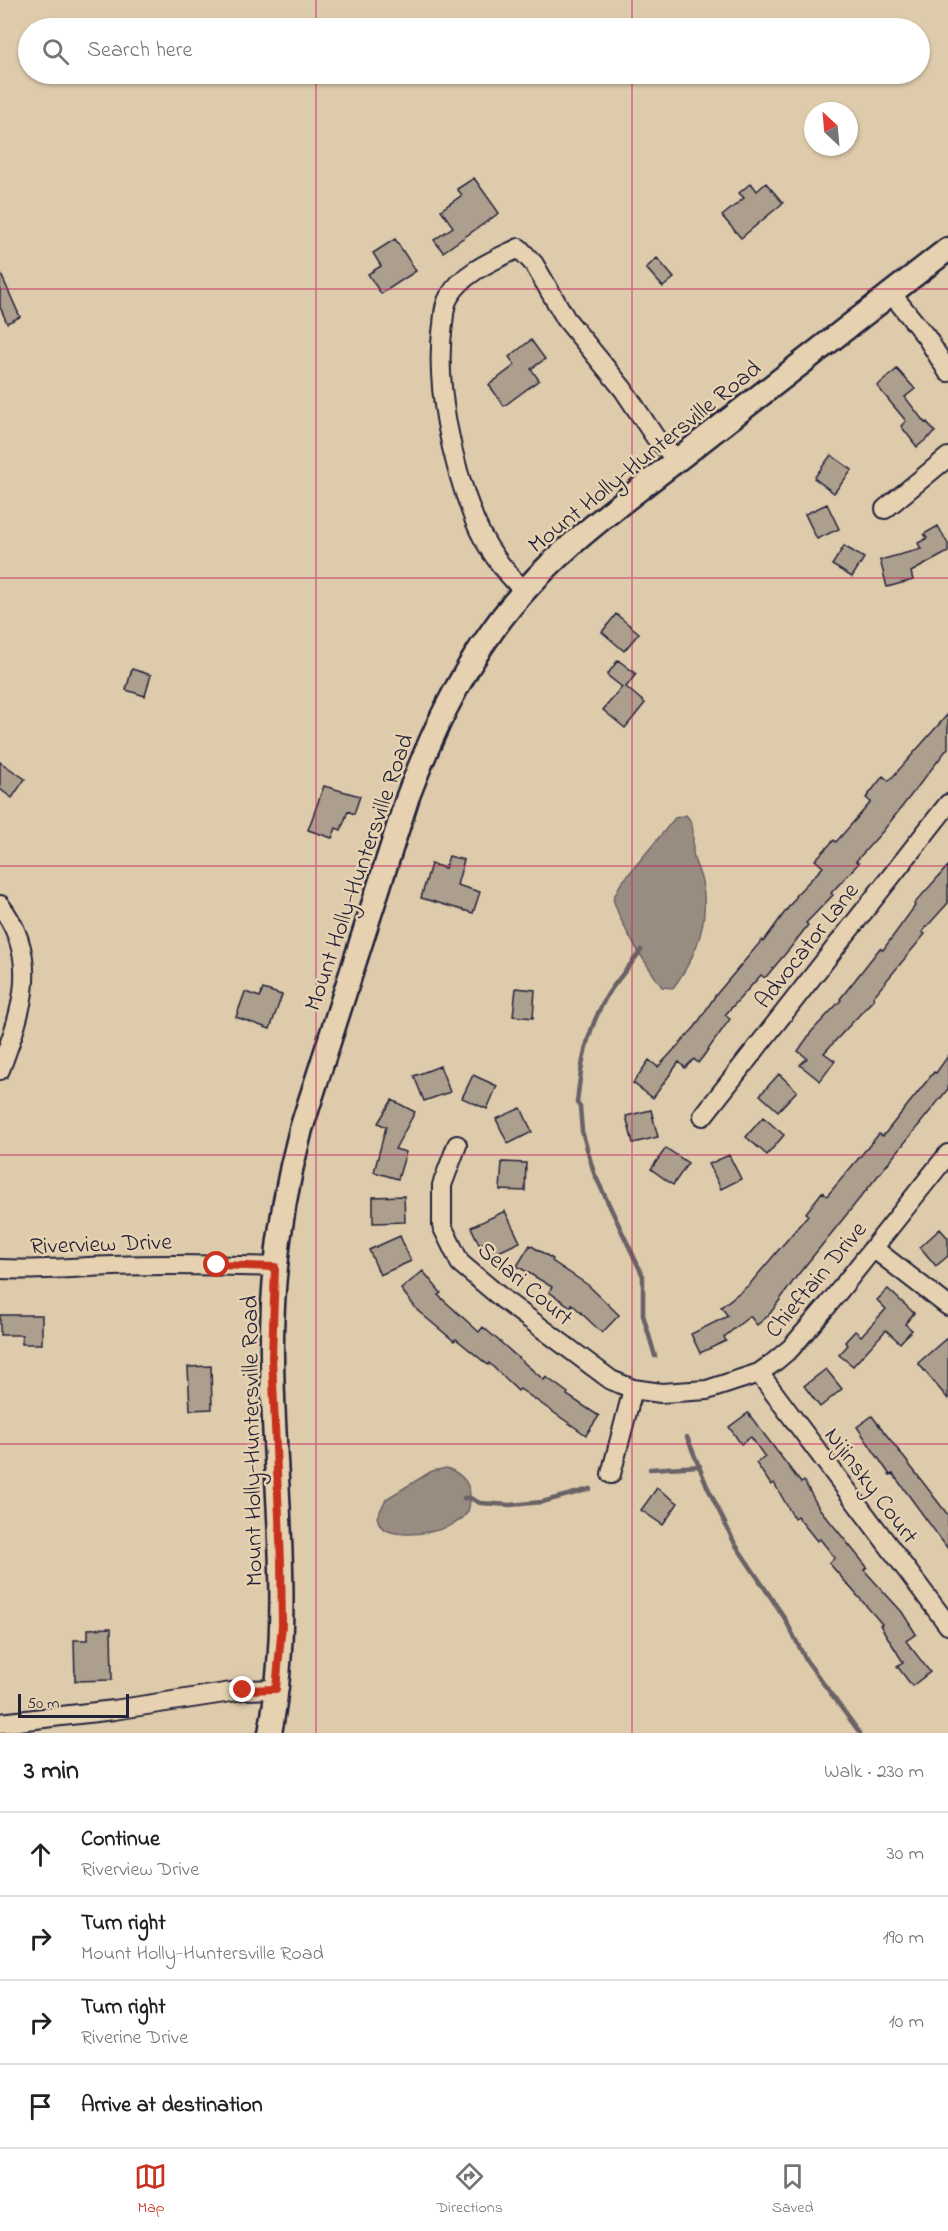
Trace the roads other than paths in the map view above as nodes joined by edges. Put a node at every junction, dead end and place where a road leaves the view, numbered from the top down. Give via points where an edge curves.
1 (948, 249) edge
2 (891, 293) junction
3 (948, 372) edge
4 (948, 457) edge
5 (677, 460) junction
6 (885, 509) dead end
7 (524, 591) junction
8 (948, 804) edge
9 (0, 906) edge
10 (0, 1070) edge
11 (702, 1116) dead end
12 (457, 1145) dead end
13 (948, 1154) edge
14 (873, 1248) junction
15 (275, 1267) junction
16 (0, 1269) edge
17 (948, 1306) edge
18 (759, 1373) junction
19 (633, 1389) junction
20 (611, 1474) dead end
21 (948, 1625) edge
22 (276, 1689) junction
23 (0, 1723) edge
24 (270, 1733) edge

1 - 2 main road, Mount Holly-Huntersville Road
2 - 3 street
2 - 5 main road, Mount Holly-Huntersville Road
4 - 6 street
5 - 7 main road, Mount Holly-Huntersville Road via 576,541
5 - 7 street via 566,320 534,264 519,248 471,274 449,297 445,309 439,372 444,406 475,520 507,575
7 - 15 main road, Mount Holly-Huntersville Road via 460,679 408,796 301,1129 289,1174
8 - 11 street, Advocator Lane
9 - 10 street via 20,944 24,976 16,1028
12 - 19 street, Selari Court via 442,1185 442,1226 460,1263 600,1373
13 - 14 street, Chieftain Drive
14 - 17 street
14 - 18 street, Chieftain Drive via 791,1348
15 - 16 street, Riverview Drive
15 - 22 main road, Mount Holly-Huntersville Road via 272,1358 282,1625
18 - 19 street, Chieftain Drive via 707,1390 661,1393
18 - 21 street, Nijinsky Court
19 - 20 street
22 - 23 street via 243,1690
22 - 24 main road, Mount Holly-Huntersville Road

